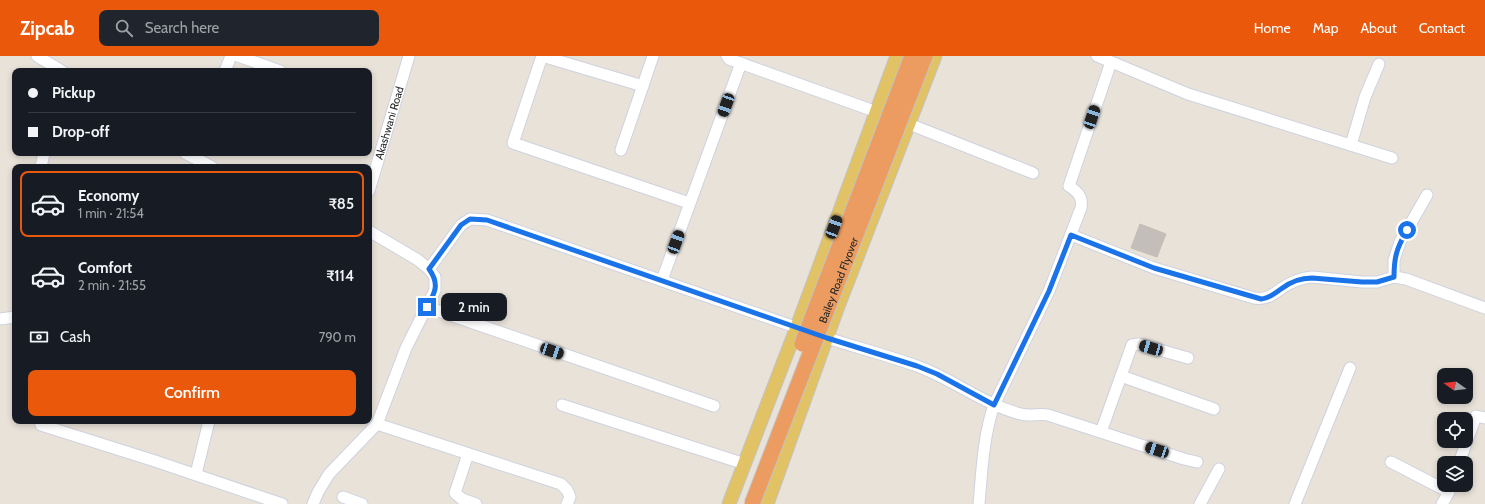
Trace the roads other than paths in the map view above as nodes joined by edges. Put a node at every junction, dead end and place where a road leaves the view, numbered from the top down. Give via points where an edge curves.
1 (37, 56) edge
2 (231, 56) edge
3 (238, 56) edge
4 (409, 56) edge
5 (542, 56) edge
6 (653, 56) edge
7 (727, 56) edge
8 (897, 56) edge
9 (912, 56) edge
10 (924, 56) edge
11 (935, 56) edge
12 (1097, 56) edge
13 (1111, 62) junction
14 (741, 63) junction
15 (1379, 64) dead end
16 (56, 68) edge
17 (226, 68) edge
18 (272, 68) edge
19 (643, 86) junction
20 (877, 112) junction
21 (909, 124) junction
22 (1351, 145) junction
23 (621, 150) dead end
24 (193, 156) edge
25 (1392, 158) dead end
26 (207, 164) edge
27 (1033, 173) dead end
28 (372, 181) edge
29 (1427, 196) dead end
30 (690, 203) junction
31 (372, 232) edge
32 (1071, 235) junction
33 (429, 269) junction
34 (1394, 277) junction
35 (662, 280) junction
36 (427, 307) junction
37 (1485, 308) edge
38 (797, 327) junction
39 (827, 338) junction
40 (1188, 358) dead end
41 (1350, 368) dead end
42 (1121, 376) junction
43 (562, 405) dead end
44 (994, 405) junction
45 (714, 406) dead end
46 (1214, 409) dead end
47 (1485, 418) edge
48 (208, 424) edge
49 (377, 424) junction
50 (41, 425) dead end
51 (1101, 432) junction
52 (468, 454) junction
53 (1462, 456) edge
54 (1197, 462) dead end
55 (1391, 462) dead end
56 (744, 464) junction
57 (1219, 469) dead end
58 (196, 474) junction
59 (1437, 482) edge
60 (1448, 492) edge
61 (343, 497) dead end
62 (734, 501) edge
63 (282, 504) edge
64 (313, 504) edge
65 (362, 504) edge
66 (476, 504) edge
67 (567, 504) edge
68 (752, 504) edge
69 (755, 504) edge
70 (767, 504) edge
71 (978, 504) edge
72 (1200, 504) edge
73 (1295, 504) edge
74 (1442, 504) edge

1 - 16 street
2 - 17 street
3 - 18 street
4 - 28 street, Akashwani Road
5 - 19 street
5 - 30 street via 513,143
6 - 19 street
7 - 14 street
8 - 20 main road
9 - 62 highway, Bailey Road Flyover, bridge
10 - 68 highway, Bailey Road Flyover, bridge
11 - 21 main road
12 - 13 street
13 - 22 street via 1188,94
13 - 32 street via 1069,186 1080,196 1082,202
14 - 20 street
14 - 30 street
15 - 22 street via 1365,97
19 - 23 street
20 - 38 main road
21 - 27 street
21 - 39 main road
22 - 25 street
24 - 26 street
29 - 34 street via 1400,242 1394,260
30 - 35 street
31 - 33 street
32 - 34 street via 1154,268 1261,299 1304,278 1377,282
32 - 44 street via 1049,291
33 - 35 street via 461,225 470,219 487,220
33 - 36 street via 435,283 433,296
34 - 37 street via 1414,281
35 - 38 street
36 - 45 street
36 - 49 street via 406,348
38 - 39 street
38 - 56 main road
39 - 44 street via 937,374
39 - 70 main road
40 - 42 street via 1134,344 1130,348
41 - 73 street
42 - 46 street
42 - 51 street
43 - 56 street
44 - 51 street via 1022,415 1048,414
44 - 71 street via 984,449
47 - 53 street via 1476,416
48 - 58 street
49 - 52 street
49 - 64 street via 329,474
50 - 58 street
51 - 54 street
52 - 66 street via 455,493 462,499
52 - 67 street via 561,484 570,496
55 - 59 street
56 - 62 main road
57 - 72 street
58 - 63 street
60 - 74 street
61 - 65 street
62 - 69 main road

